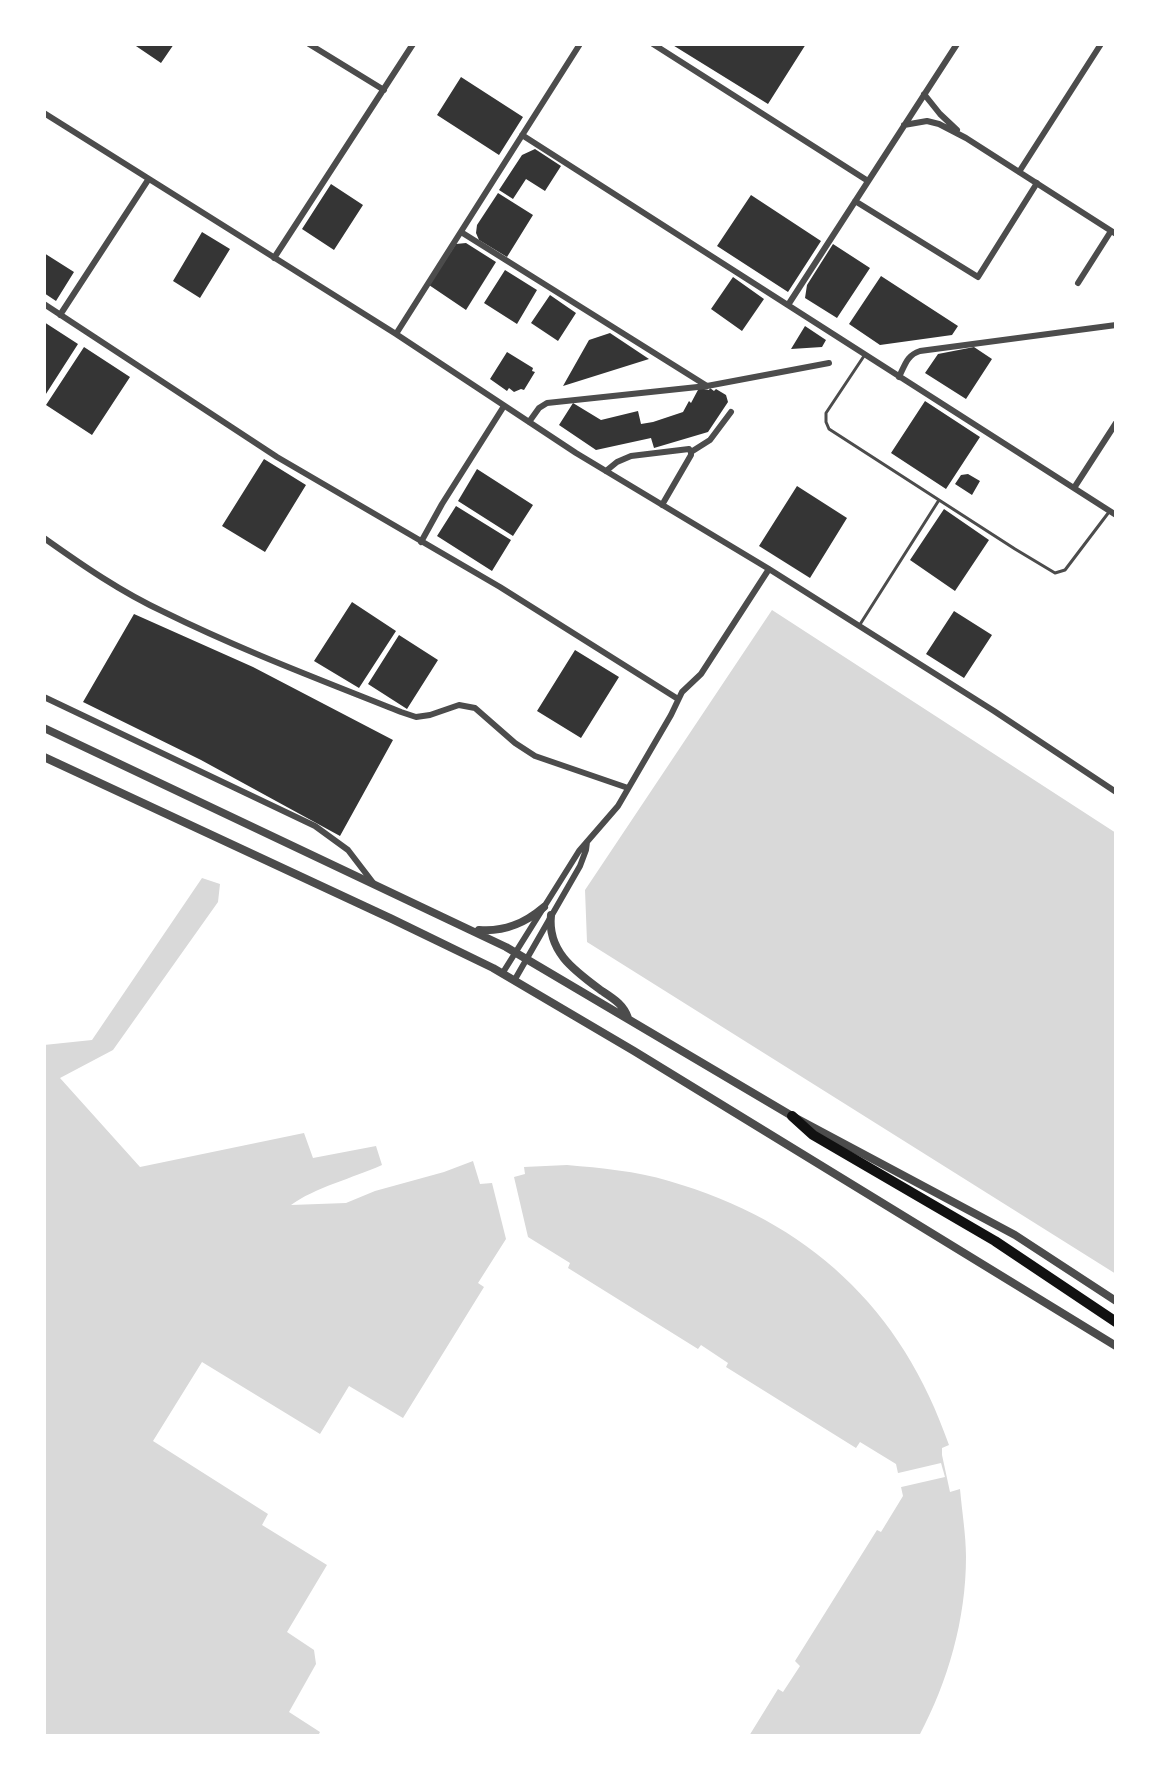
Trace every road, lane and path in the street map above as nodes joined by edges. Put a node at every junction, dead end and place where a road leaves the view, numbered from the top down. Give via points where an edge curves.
1 (309, 44) edge
2 (413, 44) edge
3 (580, 44) edge
4 (653, 44) edge
5 (957, 44) edge
6 (1101, 44) edge
7 (384, 90) junction
8 (924, 94) junction
9 (44, 113) edge
10 (904, 125) junction
11 (522, 135) junction
12 (966, 138) junction
13 (1019, 172) junction
14 (148, 180) junction
15 (868, 181) junction
16 (1037, 183) junction
17 (855, 201) junction
18 (461, 232) junction
19 (1113, 233) edge
20 (274, 258) junction
21 (1078, 283) dead end
22 (44, 304) edge
23 (788, 305) junction
24 (60, 315) junction
25 (1116, 325) edge
26 (396, 334) junction
27 (865, 355) junction
28 (829, 363) dead end
29 (899, 377) junction
30 (707, 386) junction
31 (504, 406) junction
32 (731, 412) dead end
33 (529, 422) junction
34 (1116, 423) edge
35 (691, 452) junction
36 (606, 471) junction
37 (1074, 488) junction
38 (939, 500) junction
39 (662, 505) junction
40 (1113, 513) edge
41 (44, 538) edge
42 (421, 542) junction
43 (769, 569) junction
44 (859, 626) junction
45 (44, 697) edge
46 (678, 699) junction
47 (44, 728) edge
48 (44, 757) edge
49 (628, 788) junction
50 (1116, 792) edge
51 (587, 842) junction
52 (374, 884) junction
53 (544, 907) junction
54 (551, 915) junction
55 (472, 930) junction
56 (516, 953) junction
57 (527, 959) junction
58 (502, 974) junction
59 (514, 981) junction
60 (629, 1019) junction
61 (792, 1116) junction
62 (1116, 1301) edge
63 (1116, 1322) edge
64 (1116, 1346) edge

1 - 7 street
2 - 7 street
3 - 11 street
4 - 15 street
5 - 8 street
6 - 13 street
7 - 20 street
8 - 10 street
8 - 12 street
9 - 14 street
10 - 12 street via 927,121
10 - 15 street
11 - 18 street
11 - 23 street
12 - 13 street
13 - 16 street
14 - 20 street
14 - 24 street
15 - 17 street
16 - 17 street via 978,277
16 - 19 street
17 - 23 street
18 - 26 street
18 - 30 street
19 - 21 street
20 - 26 street
22 - 24 street
23 - 27 street
24 - 42 street via 277,457
25 - 29 street via 920,351 912,354
26 - 31 street
27 - 29 street
27 - 38 lane via 826,413 829,429
28 - 30 street
29 - 37 street
30 - 33 street via 547,403
31 - 33 street
31 - 42 street
32 - 35 street via 704,445
33 - 36 street
34 - 37 street
35 - 36 street via 687,448 631,456
35 - 39 street
36 - 39 street
37 - 40 street
38 - 40 lane via 1055,573 1065,570
38 - 44 lane
39 - 43 street
41 - 49 street via 162,612 291,668 416,717 459,705 475,708 535,756
42 - 46 street
43 - 44 street
43 - 46 street via 701,674
44 - 50 street
45 - 52 street via 315,826 348,850
46 - 49 street
47 - 52 street
48 - 58 street
49 - 51 street
51 - 53 street
51 - 54 street via 580,866
52 - 55 street
53 - 55 street via 512,927
53 - 56 street
54 - 57 street
54 - 60 street via 560,954 617,1001
55 - 56 street
56 - 57 street
56 - 58 street
57 - 59 street
57 - 60 street
58 - 59 street
59 - 64 street
60 - 61 street
61 - 62 street via 1015,1235
61 - 63 main road via 813,1135 995,1241

